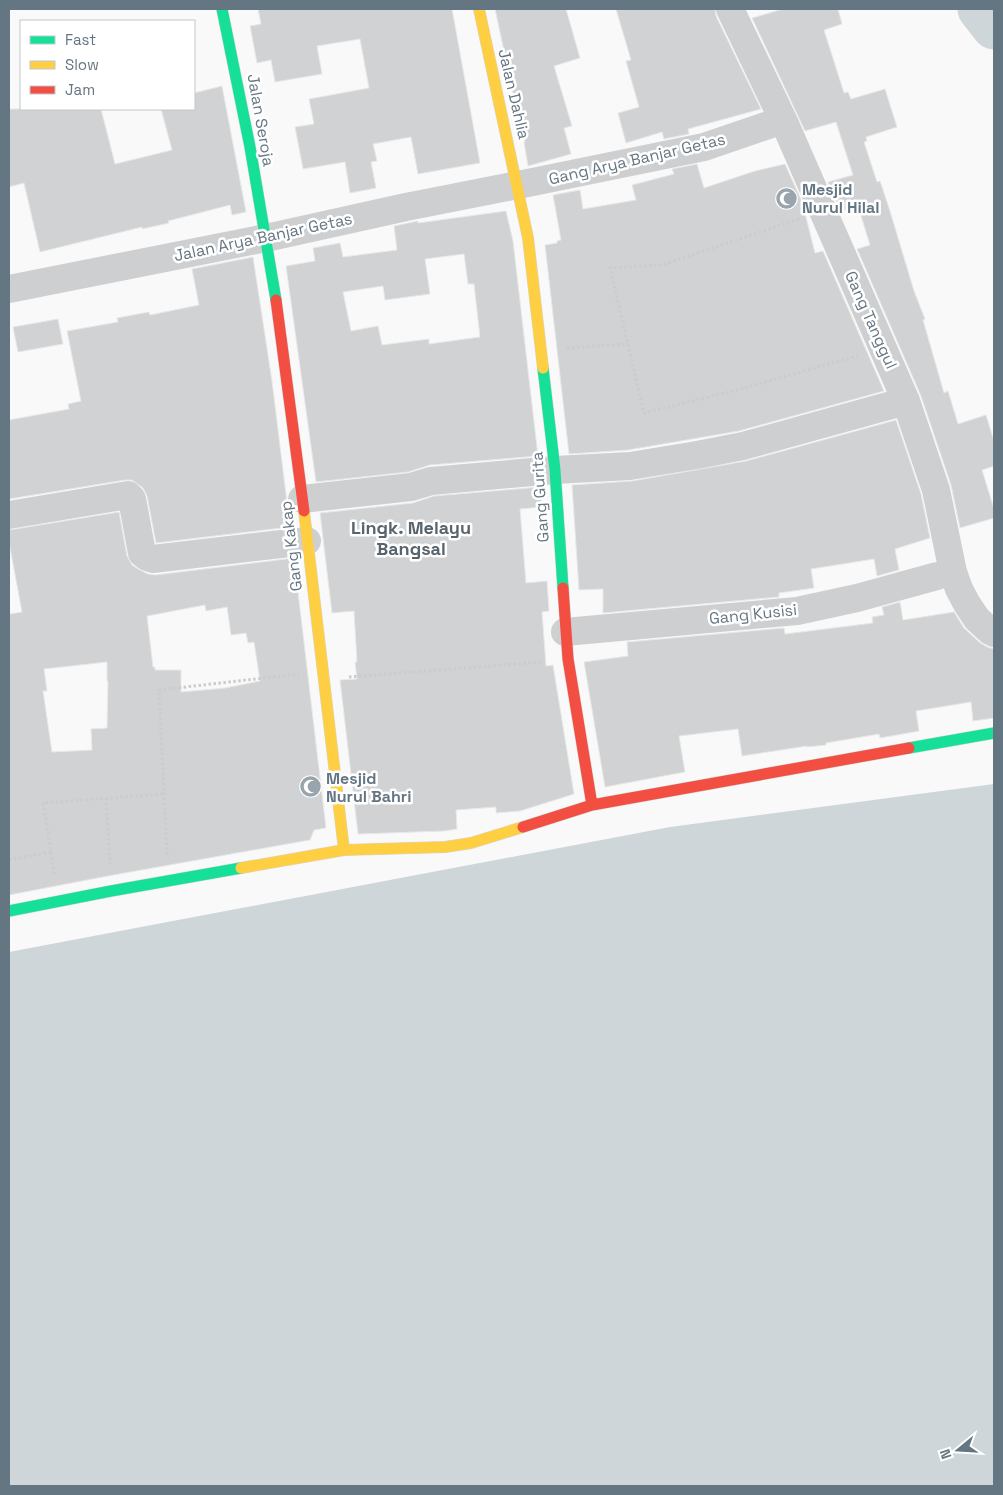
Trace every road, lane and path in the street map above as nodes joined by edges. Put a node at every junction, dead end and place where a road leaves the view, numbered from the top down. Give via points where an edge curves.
1 (222, 9) edge
2 (478, 9) edge
3 (730, 9) edge
4 (783, 120) junction
5 (518, 186) junction
6 (824, 211) junction
7 (266, 238) junction
8 (10, 282) edge
9 (628, 344) junction
10 (883, 349) junction
11 (542, 350) junction
12 (906, 401) junction
13 (555, 470) junction
14 (302, 499) junction
15 (9, 515) edge
16 (307, 541) junction
17 (937, 576) dead end
18 (565, 632) junction
19 (994, 633) edge
20 (568, 659) junction
21 (323, 672) junction
22 (994, 733) edge
23 (164, 794) junction
24 (106, 798) junction
25 (592, 805) junction
26 (344, 850) junction
27 (9, 860) edge
28 (168, 881) junction
29 (111, 891) junction
30 (9, 911) edge

1 - 7 street, Jalan Seroja
2 - 5 street, Jalan Dahlia
3 - 4 street, Gang Tanggul
4 - 5 street, Gang Arya Banjar Getas via 704,147
4 - 6 street, Gang Tanggul
5 - 7 street, Jalan Arya Banjar Getas
5 - 11 street, Gang Gurita
6 - 9 path via 662,265 610,268
6 - 10 street, Gang Tanggul
7 - 8 street, Jalan Arya Banjar Getas
7 - 14 street, Gang Kakap
9 - 10 path via 644,413
9 - 11 path
10 - 12 street, Gang Tanggul
11 - 13 street, Gang Gurita
12 - 13 street via 743,446 630,466
12 - 19 street, Gang Tanggul via 936,490 959,589 977,619
13 - 14 street via 431,481 410,487
13 - 18 street, Gang Gurita
14 - 16 street, Gang Kakap
15 - 16 street via 128,496 132,498 142,553 152,559
16 - 21 street, Gang Kakap
17 - 18 street, Gang Kusisi via 797,610
18 - 20 street, Gang Gurita
20 - 21 path via 346,677
20 - 25 street, Gang Gurita
21 - 23 path via 159,690
21 - 26 street, Gang Kakap
22 - 25 street
23 - 24 path
23 - 28 path
24 - 27 path via 43,803 51,852
24 - 29 path
25 - 26 street via 471,843 445,847
26 - 28 street
28 - 29 street
29 - 30 street

